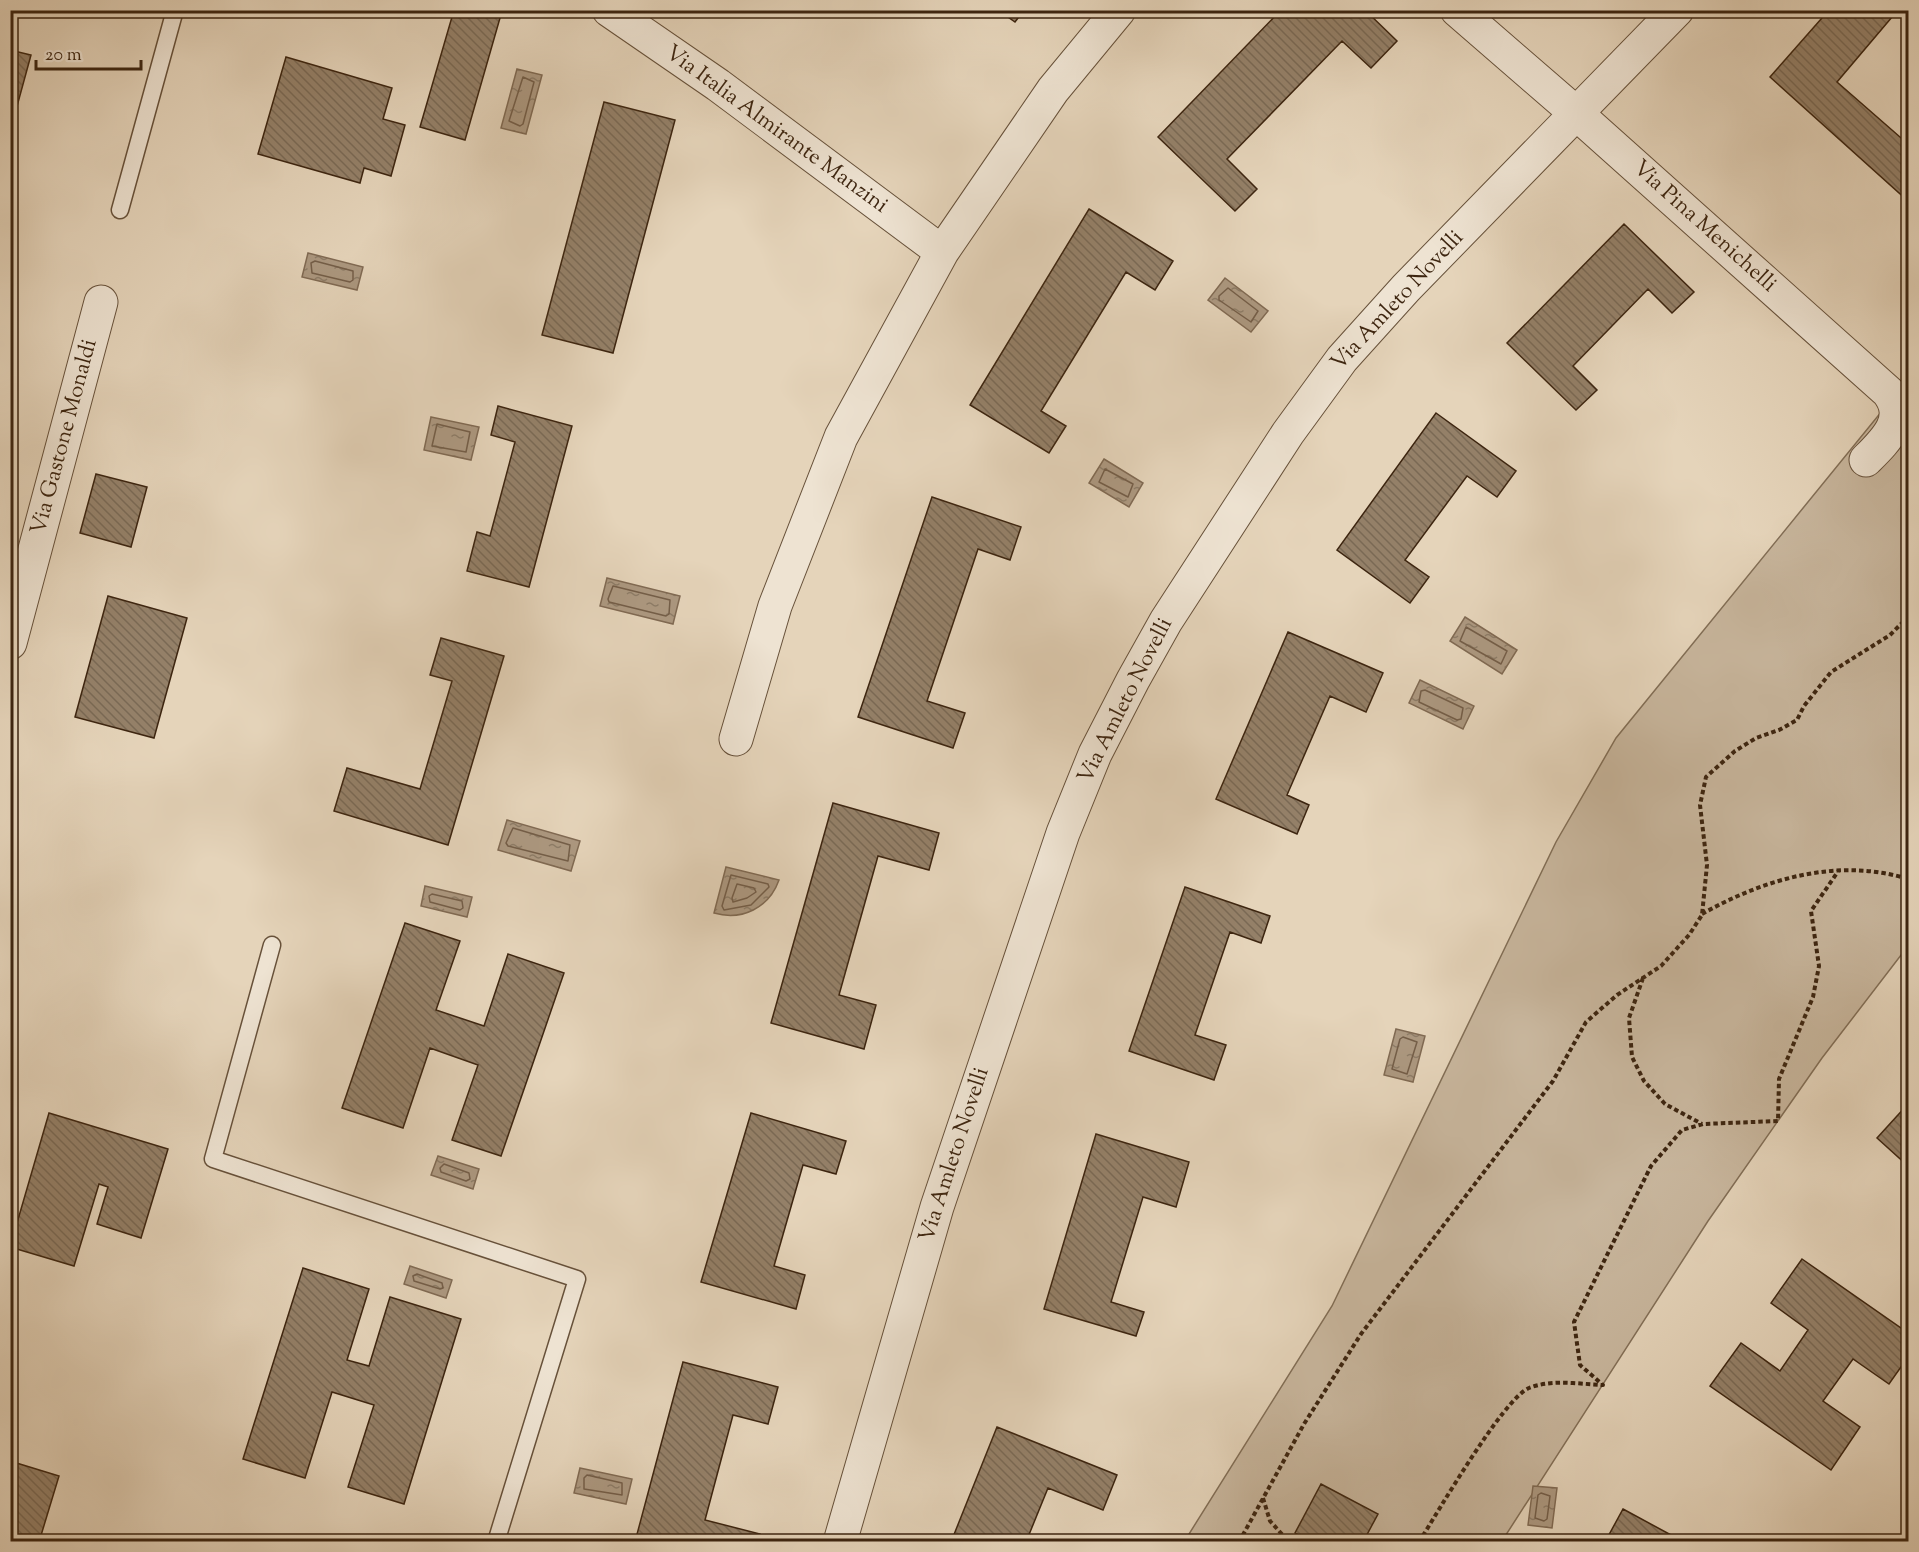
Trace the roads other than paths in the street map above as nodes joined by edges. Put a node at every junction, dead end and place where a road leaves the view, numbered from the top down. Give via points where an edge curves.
1 (176, 10) edge
2 (609, 10) edge
3 (1119, 10) edge
4 (1456, 10) edge
5 (1677, 10) edge
6 (1577, 114) junction
7 (120, 210) dead end
8 (942, 252) junction
9 (101, 302) dead end
10 (1866, 460) dead end
11 (10, 643) edge
12 (736, 739) dead end
13 (272, 945) dead end
14 (496, 1542) edge
15 (840, 1542) edge

1 - 7 lane
2 - 8 street, Via Italia Almirante Manzini via 718,85
3 - 8 street via 1053,90
4 - 6 street, Via Pina Menichelli
5 - 6 street, Via Amleto Novelli
6 - 10 street, Via Pina Menichelli via 1888,392 1896,409 1894,428
6 - 15 street, Via Amleto Novelli via 1374,322 1325,381 1166,621 1113,718 1063,833 937,1207
8 - 12 street via 841,437 775,606
9 - 11 street, Via Gastone Monaldi
13 - 14 lane via 213,1160 577,1279

